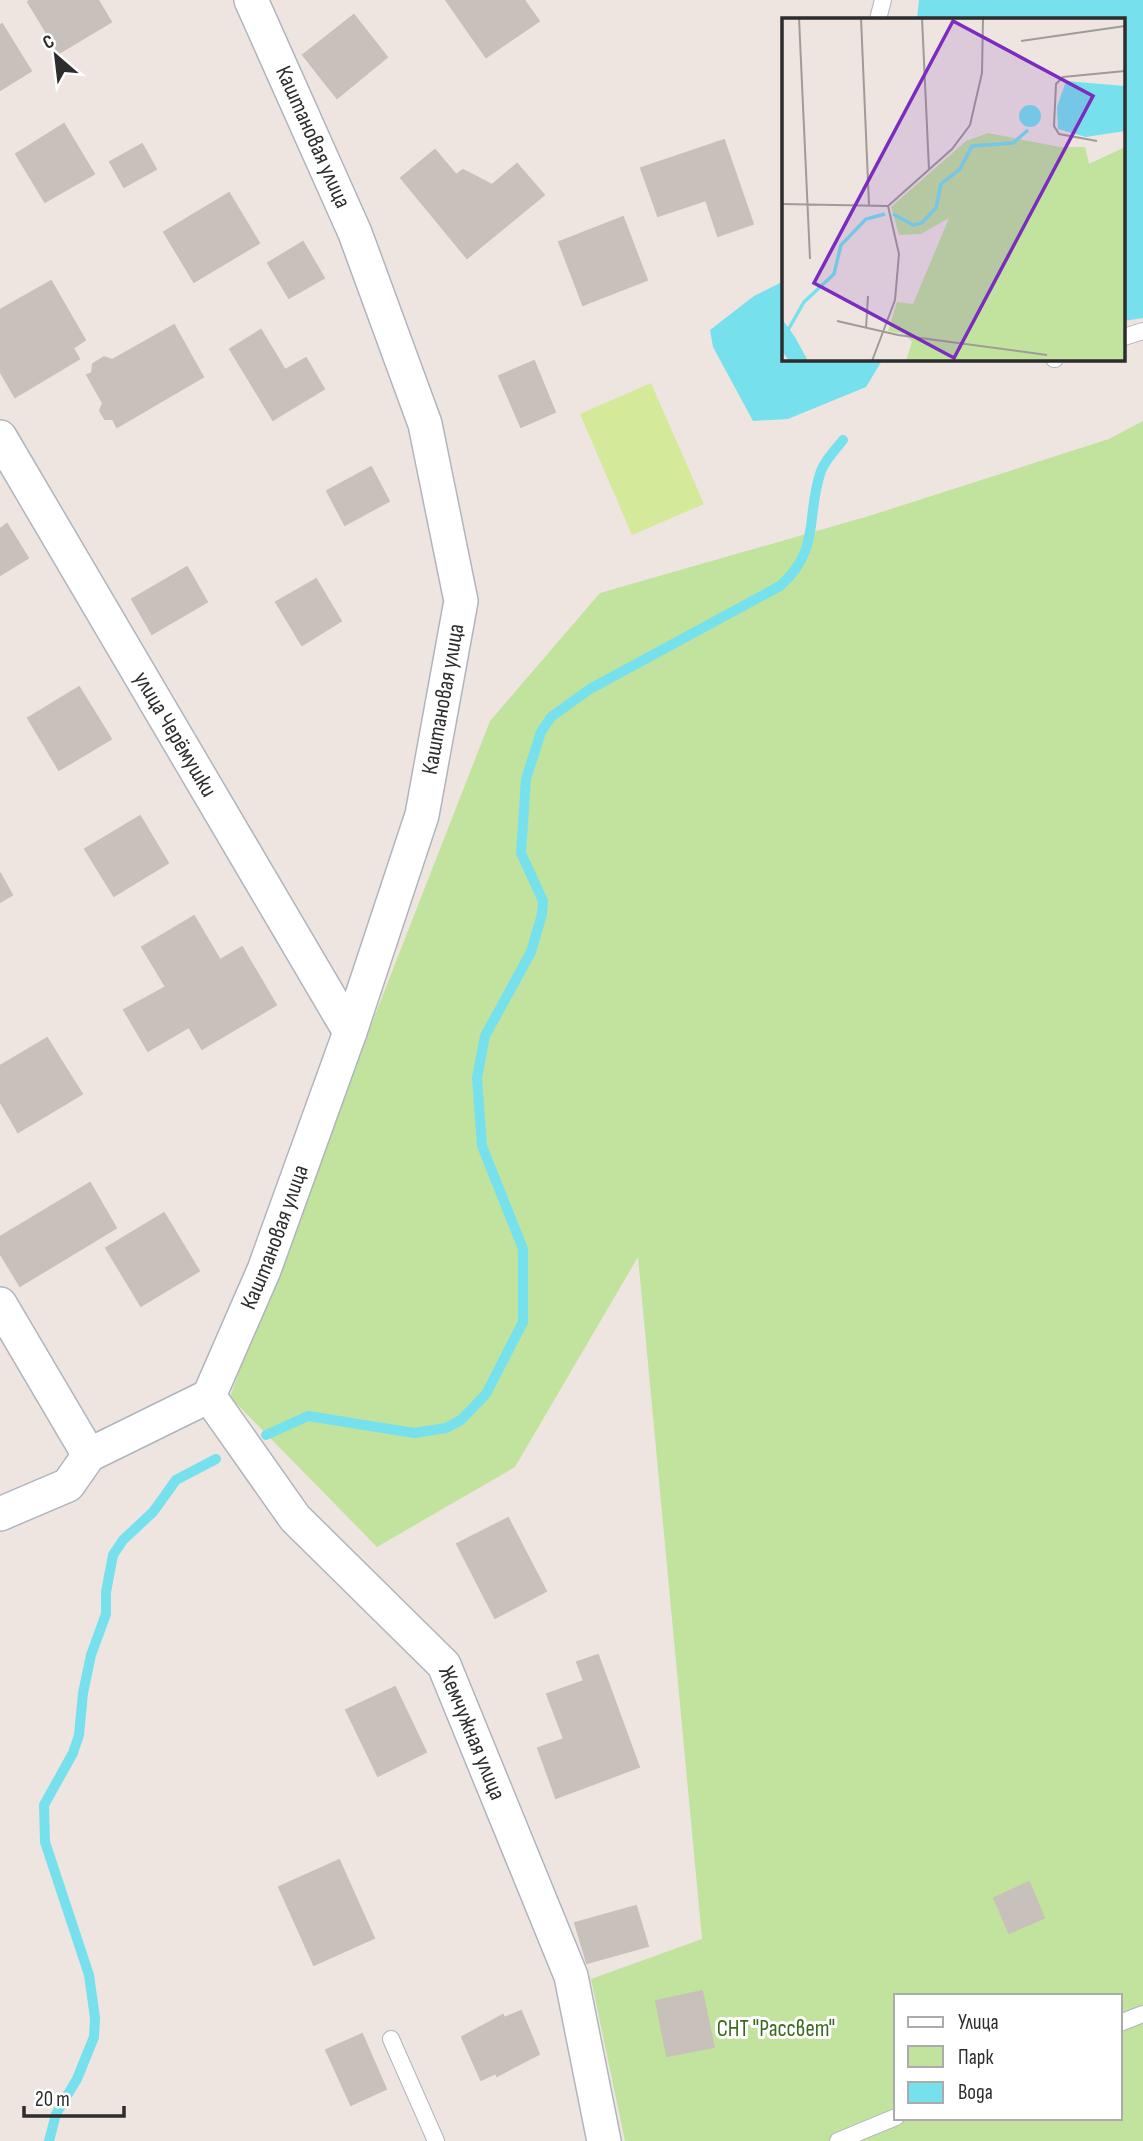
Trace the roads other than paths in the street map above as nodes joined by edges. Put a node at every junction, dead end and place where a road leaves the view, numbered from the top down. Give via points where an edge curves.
1 (251, 0) edge
2 (883, 0) edge
3 (878, 18) edge
4 (1143, 331) edge
5 (1126, 336) edge
6 (0, 436) edge
7 (350, 1032) junction
8 (0, 1304) edge
9 (209, 1396) junction
10 (89, 1455) junction
11 (0, 1514) edge
12 (1143, 2014) edge
13 (1122, 2022) edge
14 (391, 2039) dead end
15 (894, 2118) edge
16 (436, 2141) edge
17 (604, 2141) edge
18 (838, 2141) edge

1 - 7 street, Каштановая улица via 355,233 425,424 461,601 422,815
2 - 3 lane
4 - 5 lane
6 - 7 street, улица Черёмушки
7 - 9 street, Каштановая улица via 264,1270
8 - 10 street
9 - 10 street
9 - 17 street, Жемчужная улица via 295,1518 444,1665 571,1976
10 - 11 street via 68,1485
12 - 13 lane
14 - 16 lane
15 - 18 lane

